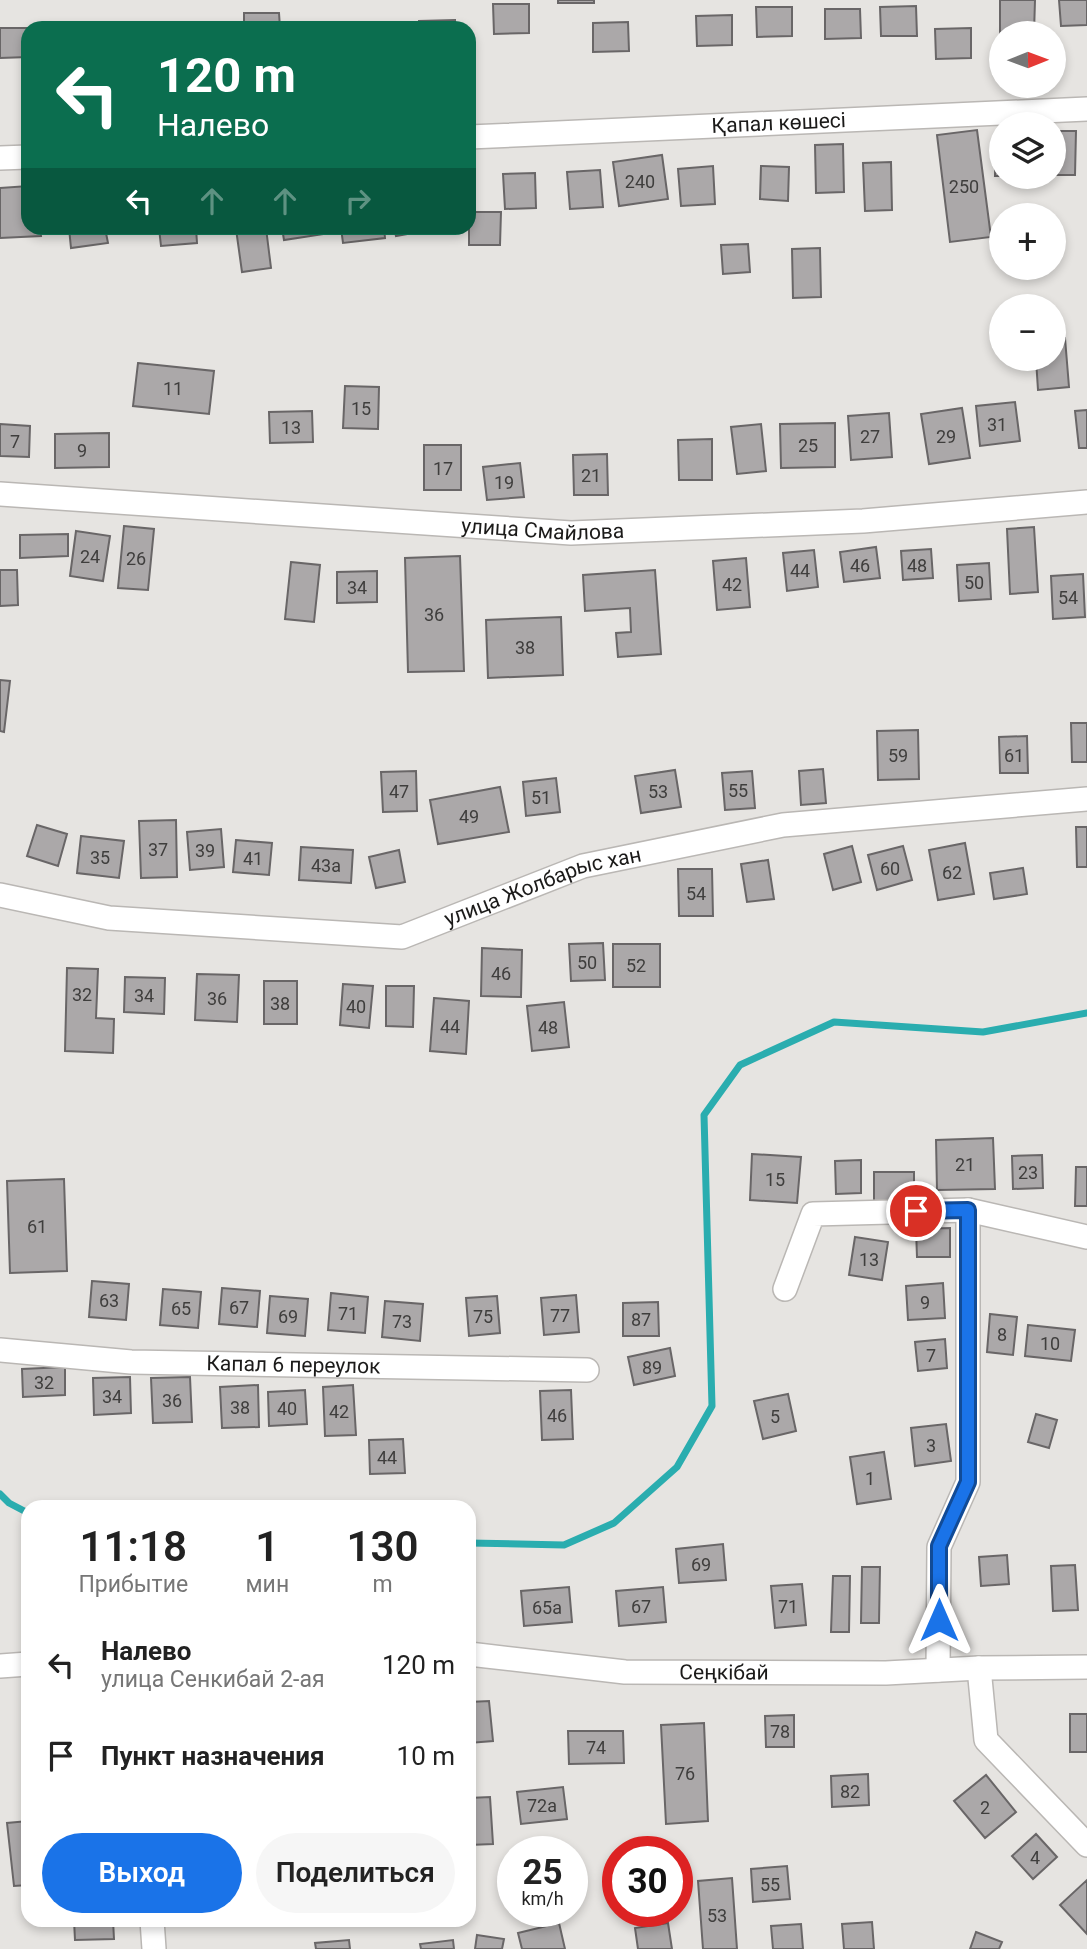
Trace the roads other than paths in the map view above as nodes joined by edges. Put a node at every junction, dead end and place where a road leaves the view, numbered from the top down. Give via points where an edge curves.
1 (1087, 109) edge
2 (476, 137) edge
3 (21, 157) edge
4 (0, 158) edge
5 (0, 494) edge
6 (1087, 502) edge
7 (1087, 799) edge
8 (0, 895) edge
9 (968, 1210) junction
10 (1087, 1237) edge
11 (785, 1289) dead end
12 (0, 1350) edge
13 (587, 1370) dead end
14 (476, 1655) edge
15 (21, 1664) edge
16 (0, 1666) edge
17 (1087, 1667) edge
18 (979, 1668) junction
19 (939, 1670) junction
20 (1087, 1844) edge
21 (152, 1927) edge
22 (154, 1949) edge

1 - 2 street, Қапал көшесі
3 - 4 street
5 - 6 street, улица Смайлова via 571,533 863,521
7 - 8 street, улица Жолбарыс хан via 783,824 583,866 402,937 109,918
9 - 10 street
9 - 11 street via 813,1214
9 - 19 street via 968,1482 939,1546
12 - 13 street, Капал 6 переулок via 131,1362
14 - 19 street, Сеңкібай via 625,1672
15 - 16 street
17 - 18 street, Сеңкібай
18 - 19 street, Сеңкібай
18 - 20 street via 986,1740
21 - 22 street

